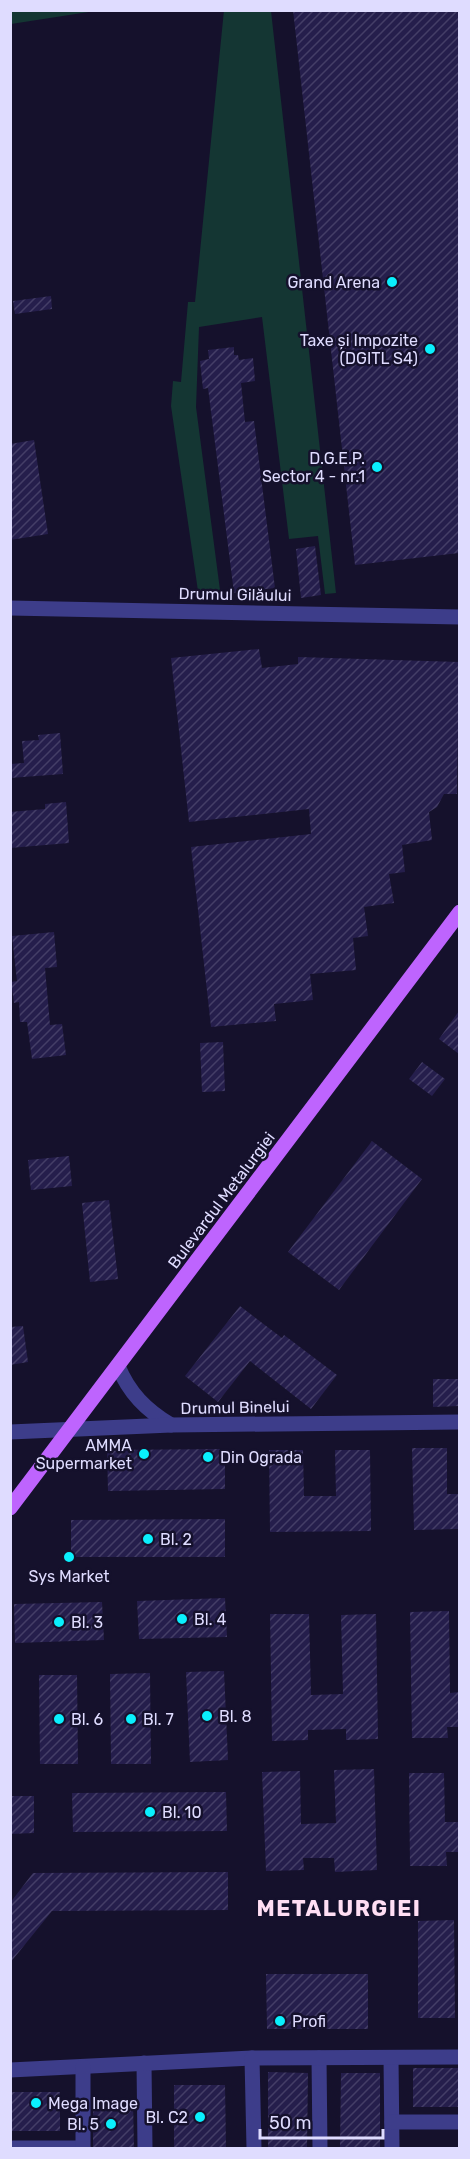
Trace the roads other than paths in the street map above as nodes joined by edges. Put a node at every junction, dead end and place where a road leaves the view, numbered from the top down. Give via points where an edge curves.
1 (10, 608) edge
2 (459, 617) edge
3 (459, 912) edge
4 (118, 1366) junction
5 (459, 1422) edge
6 (171, 1425) junction
7 (69, 1431) junction
8 (10, 1432) edge
9 (10, 1508) edge
10 (252, 2058) junction
11 (319, 2058) junction
12 (391, 2058) junction
13 (459, 2058) edge
14 (144, 2063) junction
15 (83, 2067) junction
16 (10, 2070) edge
17 (392, 2122) junction
18 (459, 2122) edge
19 (13, 2148) edge
20 (83, 2148) edge
21 (145, 2148) edge
22 (254, 2148) edge
23 (320, 2148) edge
24 (392, 2148) edge

1 - 2 street, Drumul Gilăului
3 - 4 main road, Bulevardul Metalurgiei
4 - 6 street via 138,1400
4 - 7 main road, Bulevardul Metalurgiei
5 - 6 street, Drumul Binelui
6 - 7 street, Drumul Binelui
7 - 8 street, Drumul Binelui
7 - 9 main road, Bulevardul Metalurgiei
10 - 11 street
10 - 14 street
10 - 22 street
11 - 12 street
11 - 23 street
12 - 13 street
12 - 17 street
14 - 15 street
14 - 21 street
15 - 16 street
15 - 20 street
17 - 18 street
17 - 24 street
19 - 20 street

